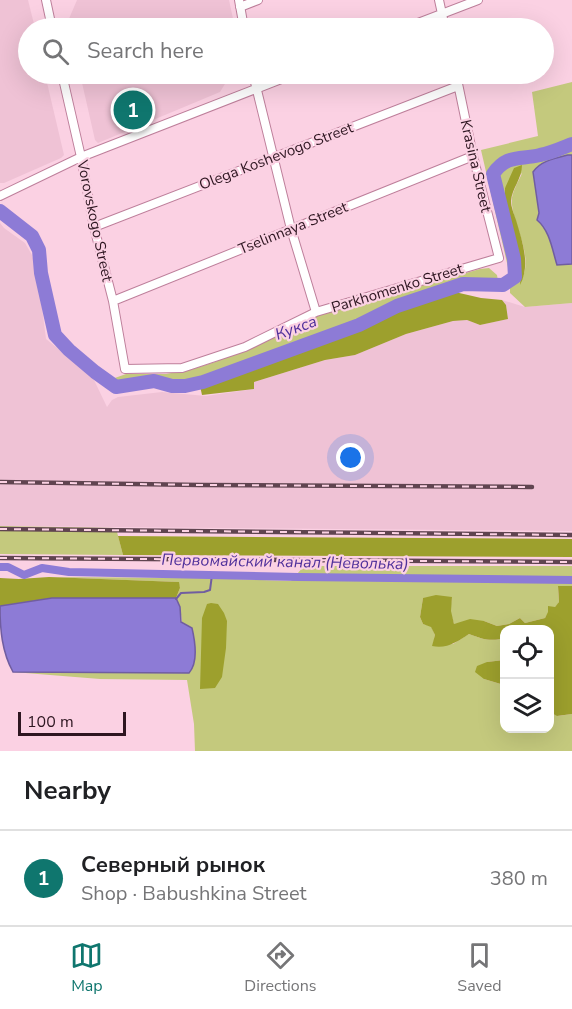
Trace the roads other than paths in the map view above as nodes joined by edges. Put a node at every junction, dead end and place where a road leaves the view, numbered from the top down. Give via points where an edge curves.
1 (46, 0) edge
2 (258, 0) edge
3 (439, 0) edge
4 (478, 0) edge
5 (239, 4) edge
6 (442, 14) junction
7 (50, 18) edge
8 (431, 18) edge
9 (443, 18) edge
10 (64, 84) edge
11 (255, 84) edge
12 (269, 84) edge
13 (458, 86) joint
14 (256, 89) junction
15 (473, 156) junction
16 (81, 157) junction
17 (273, 157) junction
18 (0, 196) edge
19 (94, 227) junction
20 (291, 229) junction
21 (499, 258) joint
22 (113, 301) junction
23 (316, 312) junction
24 (125, 369) joint

1 - 7 street
2 - 5 street
3 - 6 street
4 - 6 street
6 - 8 street
6 - 9 street
10 - 16 street, Vorovskogo Street
11 - 14 street
12 - 14 street
13 - 15 street, Krasina Street
13 - 17 street, Olega Koshevogo Street
14 - 16 street
14 - 17 street
15 - 20 street, Tselinnaya Street
15 - 21 street, Krasina Street
16 - 18 street
16 - 19 street, Vorovskogo Street
17 - 19 street, Olega Koshevogo Street
17 - 20 street
19 - 22 street, Vorovskogo Street
20 - 22 street, Tselinnaya Street
20 - 23 street
21 - 23 street, Parkhomenko Street
22 - 24 street, Vorovskogo Street
23 - 24 street, Parkhomenko Street via 245,346 182,368

